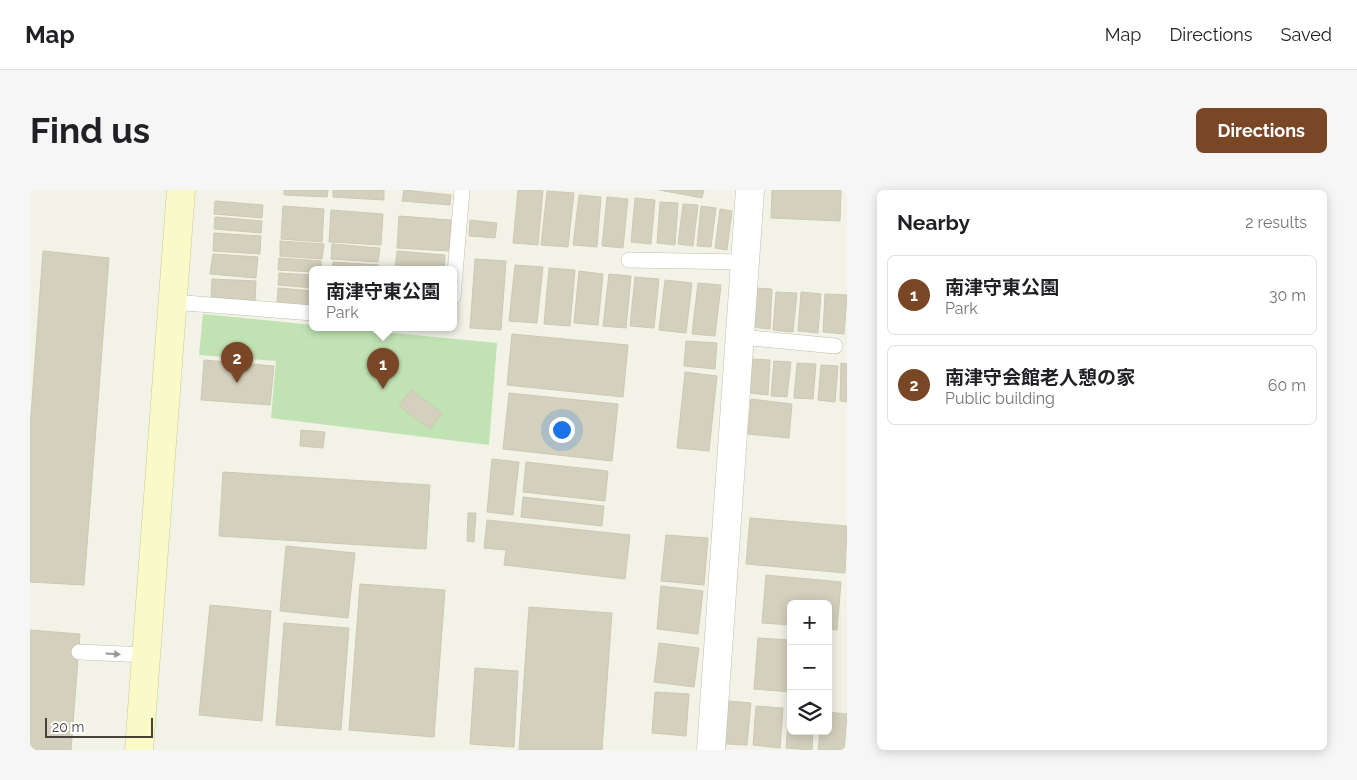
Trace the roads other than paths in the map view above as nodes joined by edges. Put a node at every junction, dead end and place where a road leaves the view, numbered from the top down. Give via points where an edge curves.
1 (180, 190) edge
2 (462, 190) edge
3 (750, 190) edge
4 (629, 260) dead end
5 (745, 262) junction
6 (456, 266) edge
7 (172, 302) junction
8 (309, 313) edge
9 (740, 337) junction
10 (835, 346) dead end
11 (79, 652) dead end
12 (146, 656) junction
13 (139, 750) edge
14 (711, 750) edge

1 - 7 street
2 - 6 lane
3 - 5 street
4 - 5 lane
5 - 9 street
7 - 8 lane
7 - 12 street
9 - 10 lane
9 - 14 street
11 -> 12 lane
12 - 13 street

